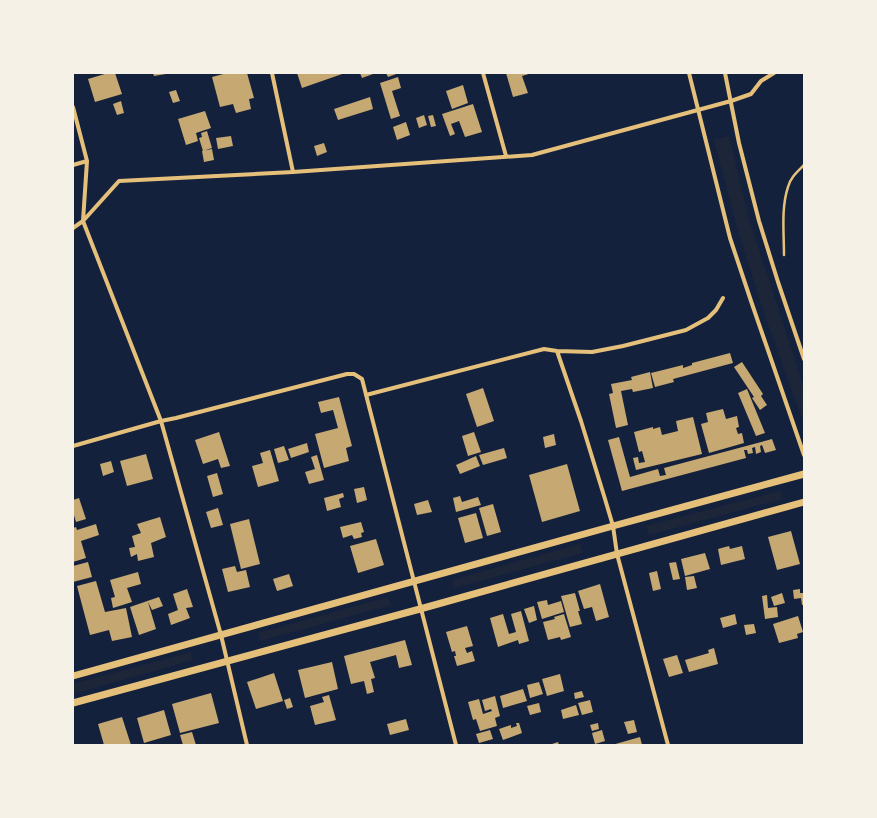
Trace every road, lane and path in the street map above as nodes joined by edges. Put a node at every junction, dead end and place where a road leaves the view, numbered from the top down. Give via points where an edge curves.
1 (272, 73) edge
2 (484, 73) edge
3 (689, 73) edge
4 (725, 73) edge
5 (774, 73) edge
6 (731, 101) junction
7 (73, 107) edge
8 (698, 111) junction
9 (506, 156) junction
10 (87, 162) junction
11 (73, 165) edge
12 (804, 165) edge
13 (293, 172) junction
14 (83, 221) junction
15 (73, 228) edge
16 (784, 256) dead end
17 (723, 298) dead end
18 (558, 352) junction
19 (804, 359) edge
20 (366, 395) junction
21 (161, 421) junction
22 (73, 446) edge
23 (804, 455) edge
24 (804, 474) edge
25 (804, 502) edge
26 (613, 526) junction
27 (617, 554) junction
28 (413, 581) junction
29 (420, 608) junction
30 (222, 635) junction
31 (227, 661) junction
32 (73, 676) edge
33 (73, 703) edge
34 (248, 745) edge
35 (456, 745) edge
36 (668, 745) edge

1 - 13 street
2 - 9 street
3 - 8 street
4 - 6 street
5 - 6 street via 761,81 751,94
6 - 8 street
6 - 19 street via 759,221
7 - 10 street
8 - 9 street via 532,155
8 - 23 street via 730,238
9 - 13 street
10 - 11 street
10 - 14 street
12 - 16 path via 788,186 784,202
13 - 14 street via 119,181
14 - 15 street
14 - 21 street
17 - 18 street via 708,318 686,330 592,352
18 - 20 street via 544,349
18 - 26 street
20 - 21 street via 362,380 354,374 347,374
20 - 28 street
21 - 22 street
21 - 30 street
24 - 26 street
25 - 27 street
26 - 27 street
26 - 28 street
27 - 29 street
27 - 36 street
28 - 29 street
28 - 30 street
29 - 31 street
29 - 35 street
30 - 31 street
30 - 32 street
31 - 33 street
31 - 34 street

